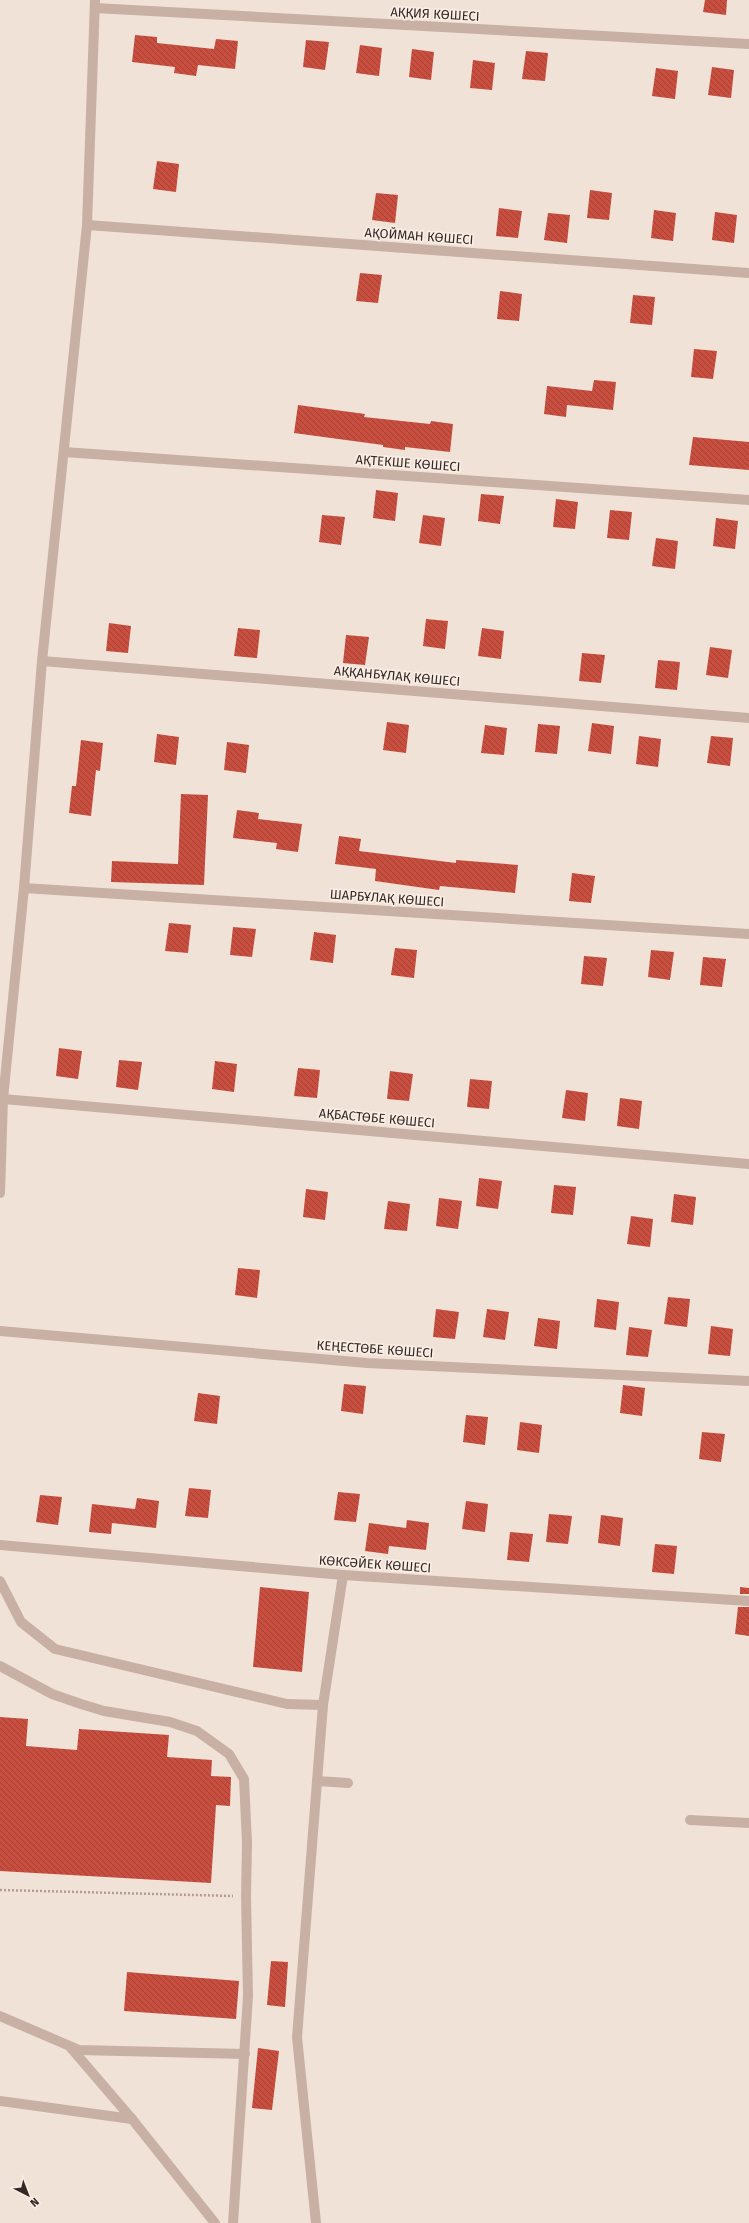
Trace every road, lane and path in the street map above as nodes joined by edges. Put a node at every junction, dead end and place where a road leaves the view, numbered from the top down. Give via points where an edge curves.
1 (95, 4) edge
2 (749, 44) edge
3 (87, 225) junction
4 (749, 273) edge
5 (64, 452) junction
6 (749, 500) edge
7 (42, 661) junction
8 (749, 718) edge
9 (24, 888) junction
10 (749, 934) edge
11 (3, 1099) junction
12 (749, 1164) edge
13 (0, 1192) edge
14 (0, 1331) edge
15 (749, 1381) edge
16 (0, 1545) edge
17 (343, 1575) junction
18 (0, 1580) edge
19 (749, 1601) edge
20 (0, 1666) edge
21 (323, 1705) junction
22 (316, 1781) junction
23 (348, 1783) dead end
24 (690, 1820) dead end
25 (749, 1823) edge
26 (0, 1890) edge
27 (246, 1896) junction
28 (0, 2016) edge
29 (71, 2048) junction
30 (245, 2054) junction
31 (0, 2101) edge
32 (132, 2119) junction
33 (215, 2223) edge
34 (234, 2223) edge
35 (316, 2223) edge

1 - 2 street, АҚҚИЯ КӨШЕСІ
1 - 3 street
3 - 4 street, АҚОЙМАН КӨШЕСІ
3 - 5 street
5 - 6 street, АҚТЕКШЕ КӨШЕСІ
5 - 7 street
7 - 8 street, АҚҚАНБҰЛАҚ КӨШЕСІ
7 - 9 street
9 - 10 street, ШАРБҰЛАҚ КӨШЕСІ
9 - 11 street
11 - 12 street, АҚБАСТӨБЕ КӨШЕСІ
11 - 13 street
14 - 15 street, КЕҢЕСТӨБЕ КӨШЕСІ via 367,1363
16 - 17 street, КӨКСӘЙЕК КӨШЕСІ
17 - 19 street, КӨКСӘЙЕК КӨШЕСІ
17 - 21 street
18 - 21 street via 20,1622 55,1649 287,1704
20 - 27 street via 52,1694 81,1704 104,1711 170,1722 197,1731 229,1754 244,1779
21 - 22 street
22 - 23 street
22 - 35 street via 296,2037
24 - 25 street
26 - 27 path
27 - 30 street via 248,1988
28 - 29 street
29 - 30 street via 93,2051
29 - 32 street
30 - 34 street
31 - 32 street
32 - 33 street

